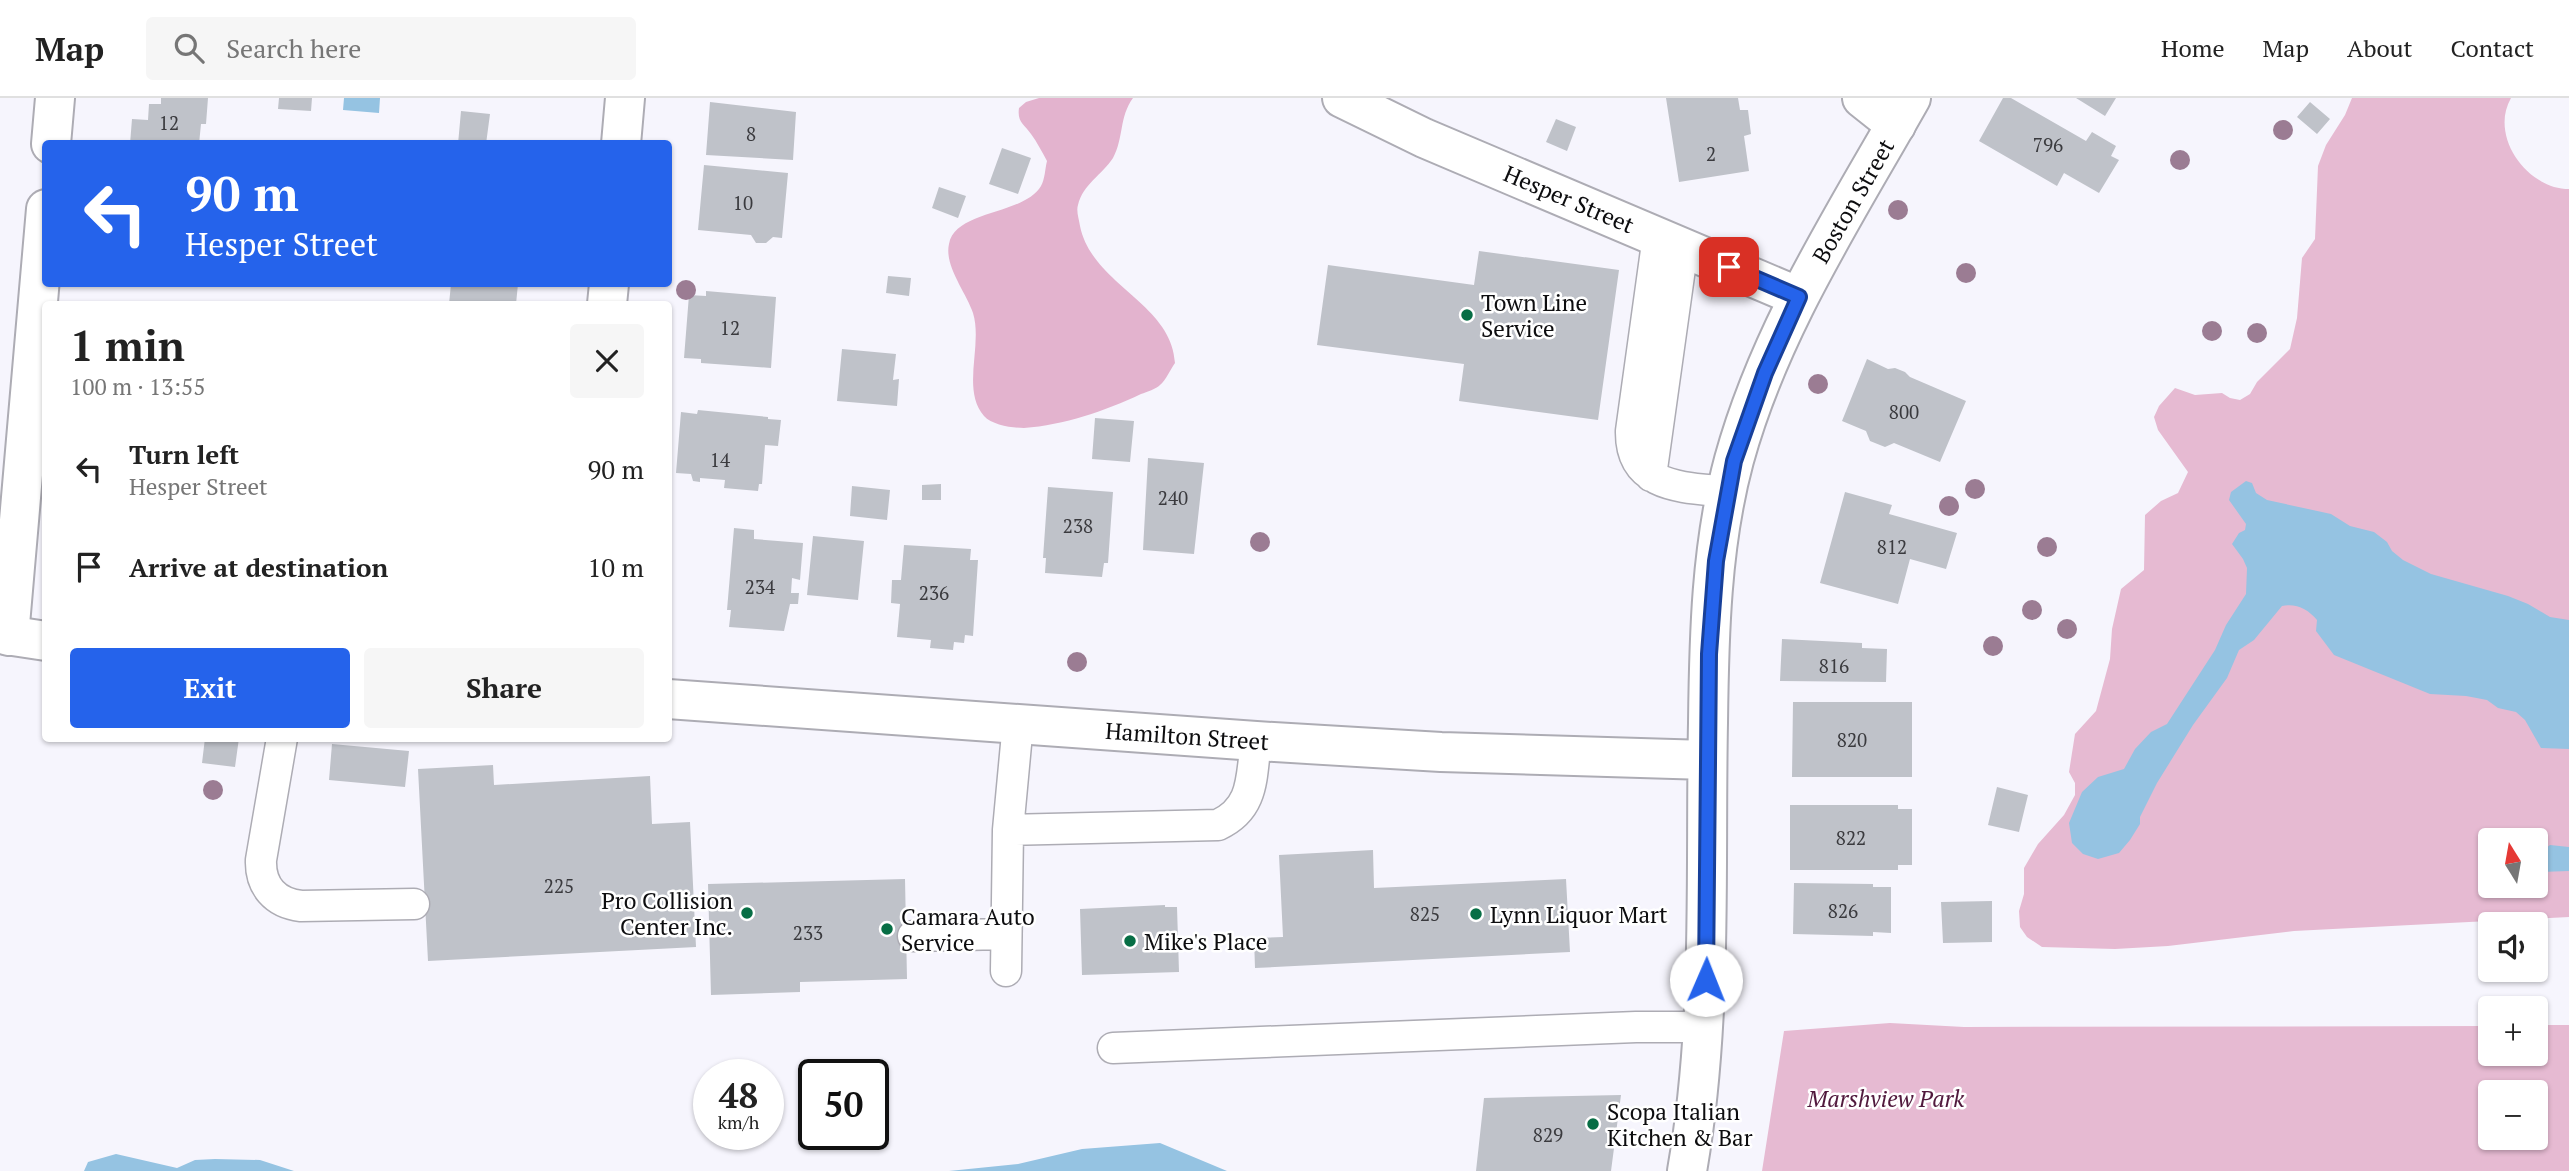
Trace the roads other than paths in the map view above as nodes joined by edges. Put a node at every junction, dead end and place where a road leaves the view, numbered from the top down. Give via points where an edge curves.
1 (55, 98) edge
2 (625, 98) edge
3 (1342, 98) edge
4 (1861, 98) edge
5 (1904, 111) edge
6 (51, 140) edge
7 (621, 140) edge
8 (1670, 242) junction
9 (42, 270) edge
10 (1799, 297) junction
11 (1728, 492) junction
12 (18, 637) edge
13 (672, 698) edge
14 (1018, 723) junction
15 (1256, 741) junction
16 (281, 742) edge
17 (1707, 760) junction
18 (1009, 830) junction
19 (414, 904) dead end
20 (1006, 934) junction
21 (913, 936) dead end
22 (1006, 971) dead end
23 (1704, 1027) junction
24 (1113, 1048) dead end
25 (1687, 1171) edge

1 - 6 main road
2 - 7 main road
3 - 8 main road, Hesper Street via 1424,138
4 - 5 main road
5 - 10 main road, Boston Street
8 - 10 main road, Hesper Street
8 - 11 lane via 1631,431 1635,458 1651,476 1672,485
9 - 12 main road
10 - 11 main road, Boston Street via 1753,405
11 - 17 main road, Boston Street via 1715,572
13 - 14 main road, Hamilton Street
14 - 15 main road, Hamilton Street
14 - 18 lane
15 - 17 main road, Hamilton Street
15 - 18 lane via 1247,798 1239,813 1218,825
16 - 19 lane via 261,860 262,877 271,892 284,902 301,906
17 - 23 main road, Boston Street
18 - 20 lane
20 - 21 lane
20 - 22 lane
23 - 24 lane
23 - 25 main road, Boston Street

